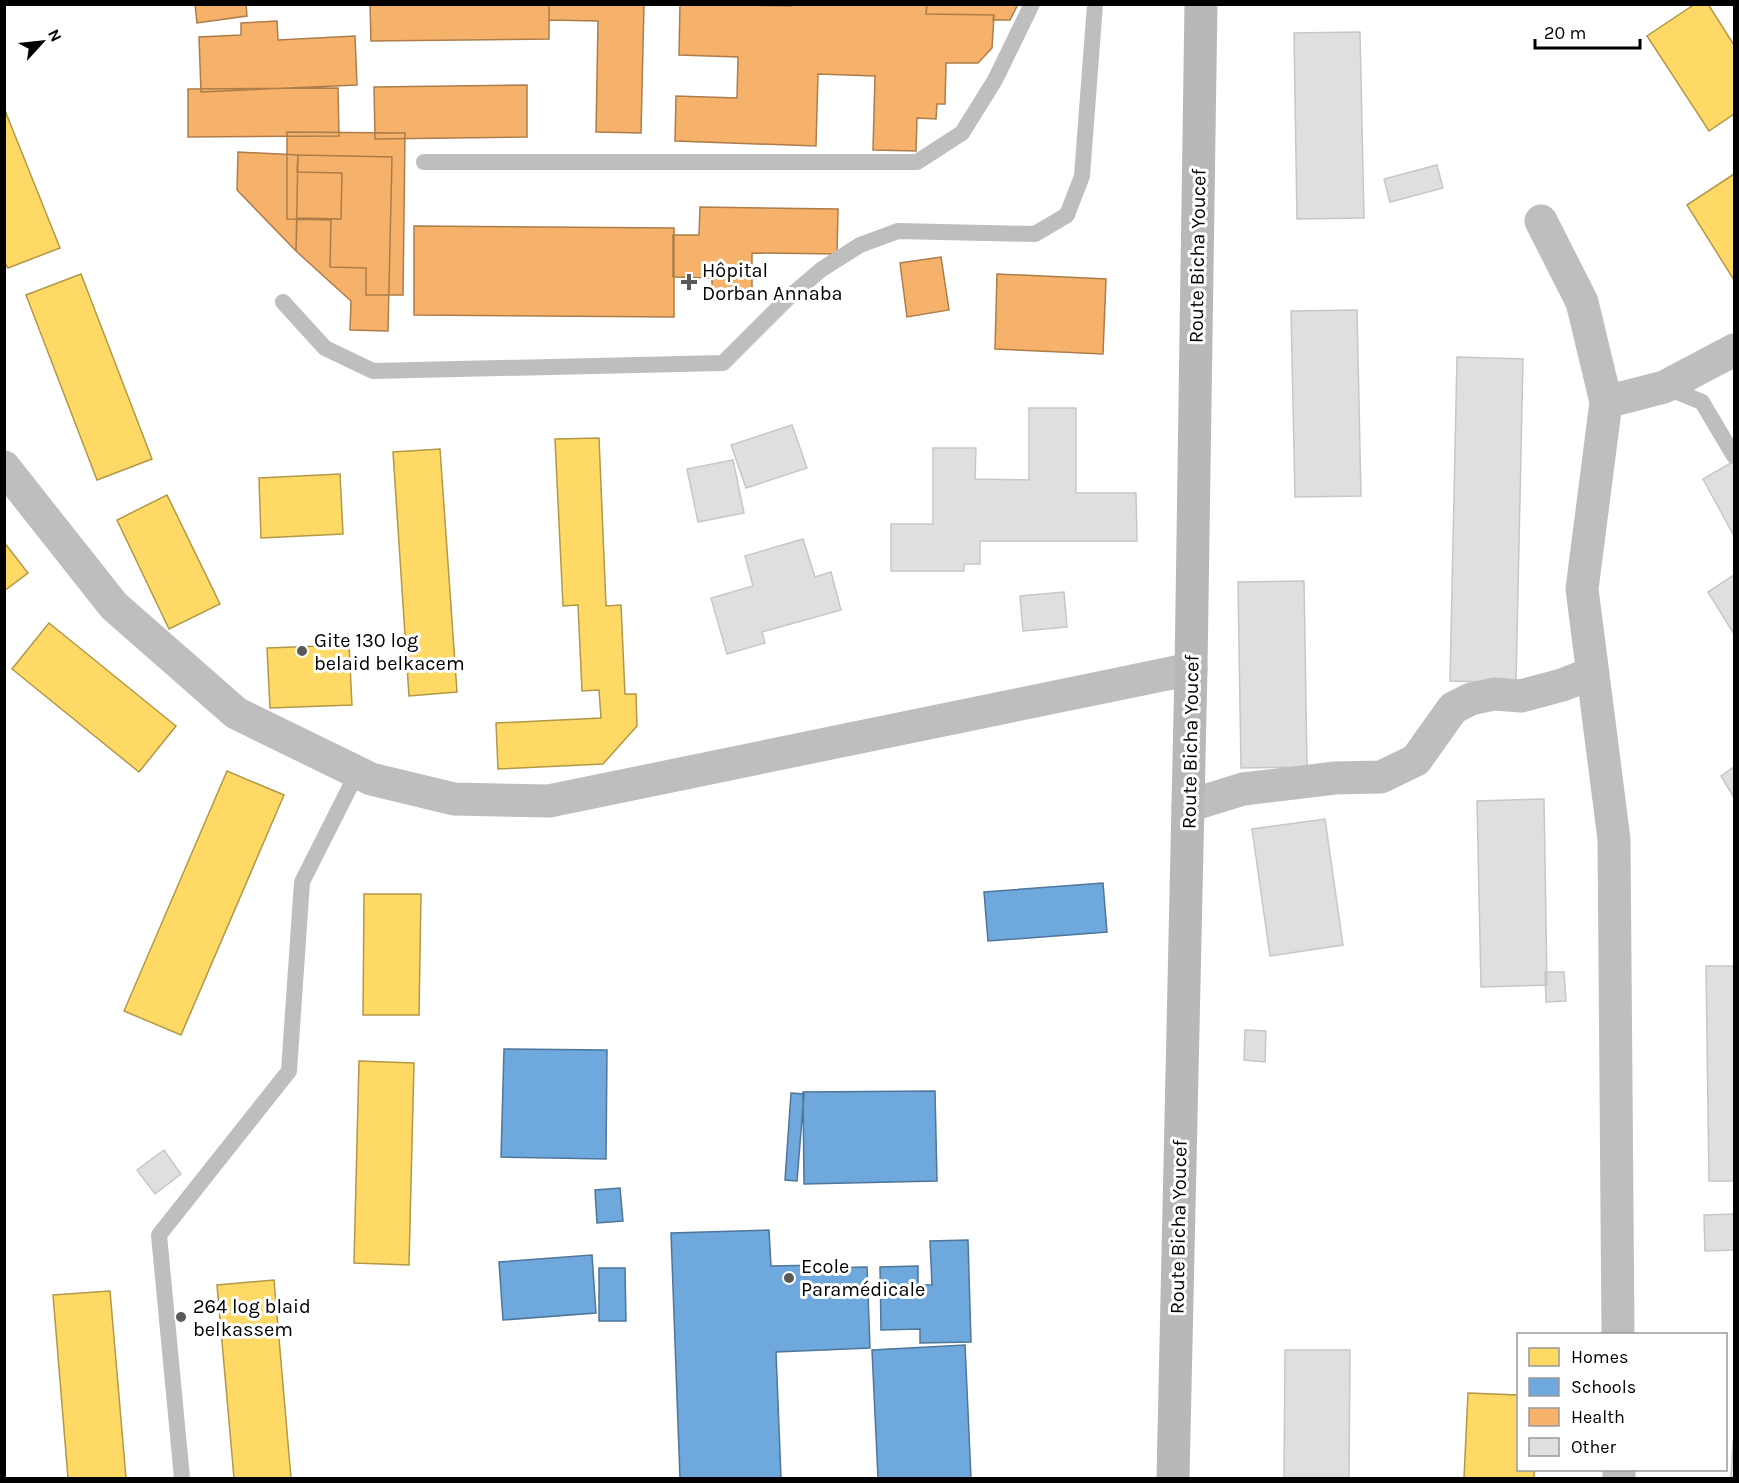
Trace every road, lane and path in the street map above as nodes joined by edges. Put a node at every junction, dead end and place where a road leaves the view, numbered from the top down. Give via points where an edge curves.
1 (1032, 4) edge
2 (1095, 4) edge
3 (1201, 4) edge
4 (424, 162) dead end
5 (1541, 221) dead end
6 (283, 302) dead end
7 (1734, 350) edge
8 (1664, 387) junction
9 (1606, 402) junction
10 (1734, 456) edge
11 (4, 467) edge
12 (1191, 669) junction
13 (1593, 673) junction
14 (357, 773) junction
15 (1188, 807) junction
16 (1618, 1333) edge
17 (182, 1479) edge
18 (1173, 1479) edge

1 - 4 lane via 995,80 962,133 917,162
2 - 6 lane via 1082,176 1067,215 1035,234 898,231 860,244 797,290 723,363 373,371 325,348
3 - 12 main road, Route Bicha Youcef
5 - 9 street via 1582,302
7 - 8 street
8 - 9 street
8 - 10 lane via 1702,402
9 - 13 street via 1582,589
11 - 14 street via 114,606 236,713
12 - 14 street via 549,801 454,799
12 - 15 main road, Route Bicha Youcef
13 - 15 street via 1521,696 1494,694 1471,699 1453,708 1416,760 1381,777 1243,789
13 - 16 street via 1614,839
14 - 17 lane via 302,882 290,1071 159,1235
15 - 18 main road, Route Bicha Youcef

